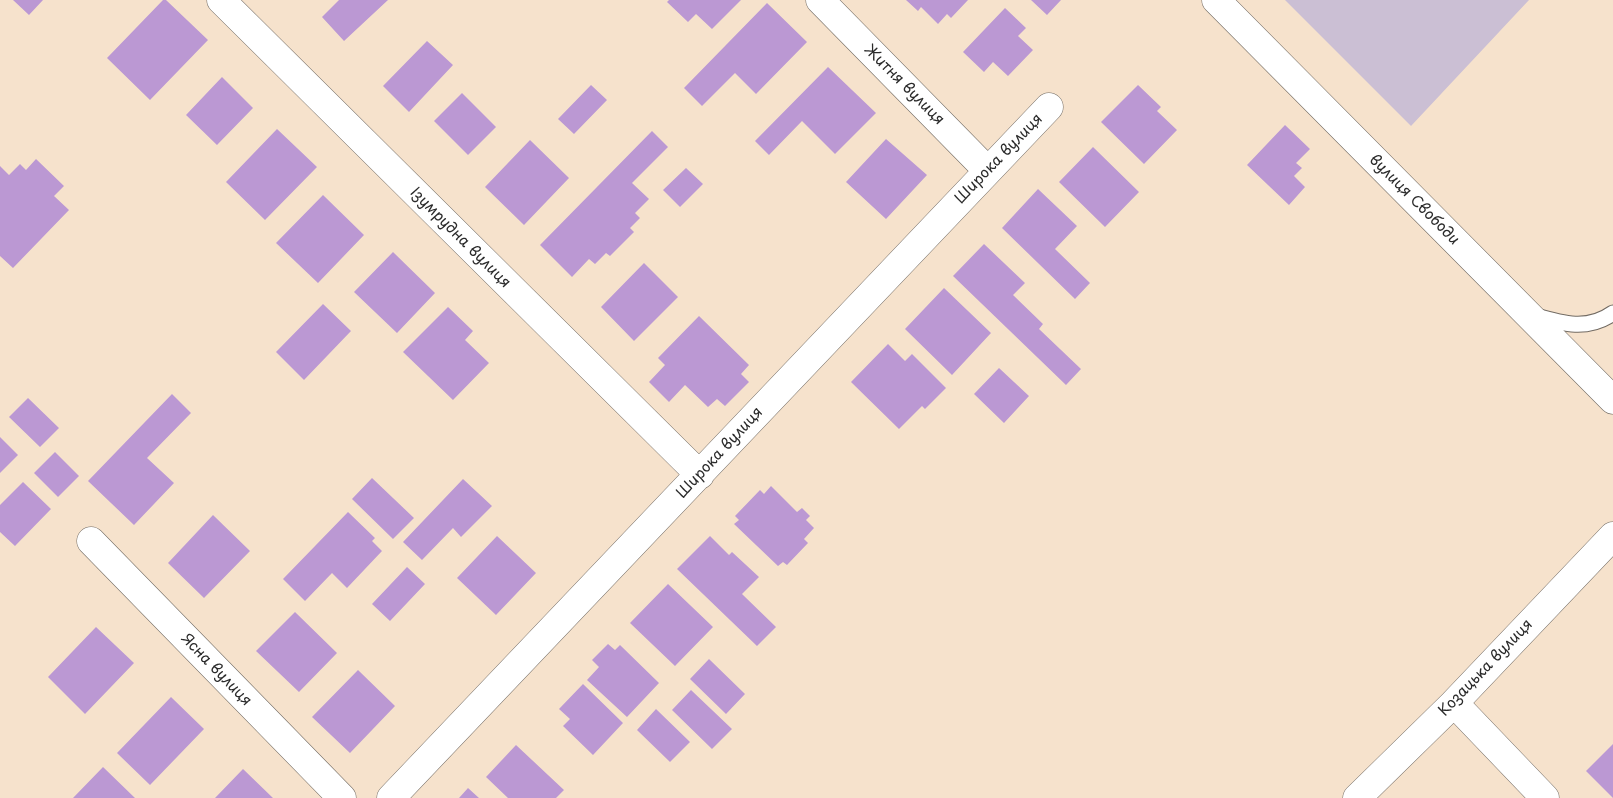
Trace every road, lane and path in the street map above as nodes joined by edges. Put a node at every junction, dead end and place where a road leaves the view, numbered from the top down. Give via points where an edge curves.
1 (221, 0) edge
2 (820, 0) edge
3 (1216, 0) edge
4 (1048, 107) dead end
5 (988, 170) junction
6 (1613, 313) edge
7 (1527, 314) junction
8 (1613, 400) edge
9 (700, 475) junction
10 (1613, 536) edge
11 (91, 541) dead end
12 (1454, 703) junction
13 (342, 798) edge
14 (391, 798) edge
15 (1358, 798) edge
16 (1545, 798) edge

1 - 9 street, Ізумрудна вулиця
2 - 5 street, Житня вулиця
3 - 7 street, вулиця Свободи
4 - 5 street, Широка вулиця
5 - 9 street, Широка вулиця
6 - 7 lane via 1590,325 1565,325
7 - 8 street, вулиця Свободи
9 - 14 street, Широка вулиця
10 - 12 street, Козацька вулиця
11 - 13 street, Ясна вулиця
12 - 15 street, Козацька вулиця
12 - 16 street

